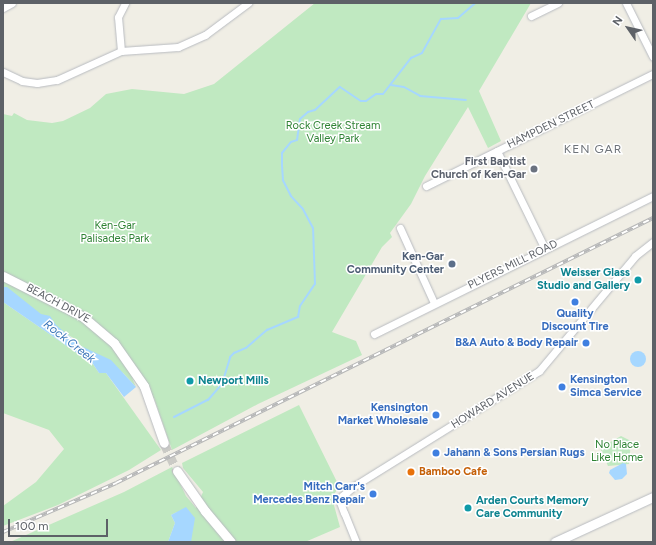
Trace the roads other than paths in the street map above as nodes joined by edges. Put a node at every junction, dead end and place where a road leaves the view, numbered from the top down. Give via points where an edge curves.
1 (12, 3) edge
2 (126, 3) edge
3 (248, 3) edge
4 (558, 3) edge
5 (626, 3) edge
6 (3, 8) edge
7 (531, 16) dead end
8 (120, 51) junction
9 (653, 58) edge
10 (3, 72) edge
11 (653, 74) edge
12 (497, 151) junction
13 (426, 186) dead end
14 (653, 196) edge
15 (400, 228) dead end
16 (653, 242) edge
17 (545, 249) junction
18 (3, 276) edge
19 (434, 303) junction
20 (374, 334) dead end
21 (164, 443) tunnel mouth
22 (177, 470) tunnel mouth
23 (653, 497) edge
24 (231, 542) edge
25 (356, 542) edge
26 (555, 542) edge

1 - 6 street
2 - 8 street via 118,17
3 - 8 street via 195,41 166,48
4 - 7 street
5 - 9 street
8 - 10 street via 50,81 22,81
11 - 12 street, HAMPDEN STREET
12 - 13 street, HAMPDEN STREET
12 - 17 street
14 - 17 street, PLYERS MILL ROAD
15 - 19 street
16 - 25 street, HOWARD AVENUE via 635,256 539,371 354,486 342,496 340,502
17 - 19 street, PLYERS MILL ROAD
18 - 21 street, BEACH DRIVE via 82,316 114,343 144,386
19 - 20 street, PLYERS MILL ROAD
22 - 24 street via 201,506
23 - 26 street

